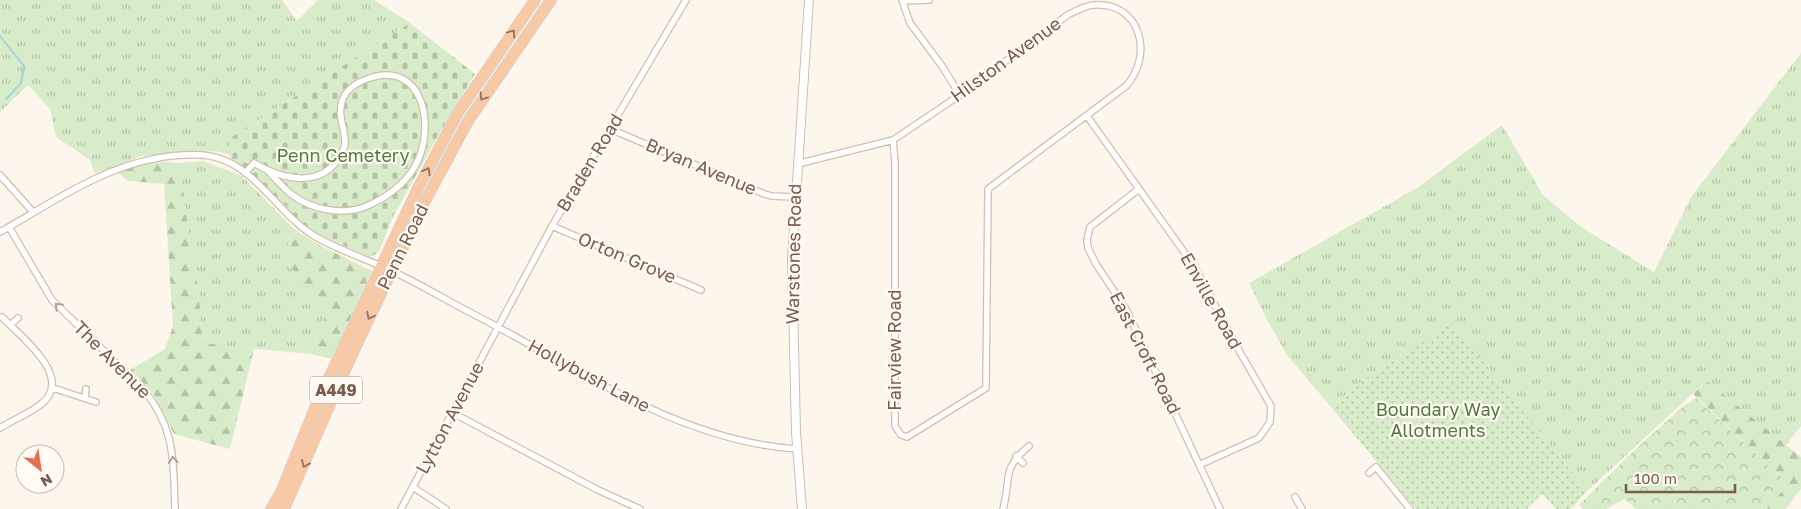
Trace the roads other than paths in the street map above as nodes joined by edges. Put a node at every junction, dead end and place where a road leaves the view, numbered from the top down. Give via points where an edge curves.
1 (535, 0) edge
2 (551, 0) edge
3 (686, 0) edge
4 (809, 0) edge
5 (929, 0) edge
6 (902, 1) edge
7 (960, 95) junction
8 (1087, 116) junction
9 (610, 129) junction
10 (893, 140) junction
11 (796, 164) junction
12 (267, 170) junction
13 (246, 173) junction
14 (0, 175) edge
15 (991, 185) joint
16 (1139, 189) junction
17 (794, 197) junction
18 (33, 212) junction
19 (552, 226) junction
20 (9, 227) junction
21 (0, 232) edge
22 (382, 266) junction
23 (391, 272) junction
24 (701, 290) dead end
25 (2, 317) dead end
26 (18, 318) dead end
27 (10, 325) junction
28 (498, 328) junction
29 (53, 388) junction
30 (86, 389) dead end
31 (85, 398) junction
32 (96, 402) dead end
33 (453, 413) junction
34 (0, 428) edge
35 (1029, 446) dead end
36 (798, 449) junction
37 (1016, 456) junction
38 (1023, 463) dead end
39 (1199, 465) junction
40 (1369, 472) dead end
41 (413, 487) junction
42 (1295, 497) dead end
43 (175, 509) edge
44 (271, 509) edge
45 (284, 509) edge
46 (401, 509) edge
47 (446, 509) edge
48 (640, 509) edge
49 (802, 509) edge
50 (1002, 509) edge
51 (1220, 509) edge
52 (1302, 509) edge
53 (1410, 509) edge

22 -> 1 highway, Penn Road / A449 via 459,111
2 -> 23 highway, Penn Road / A449 via 468,121
3 - 9 street, Braden Road
4 - 11 street, Warstones Road
5 - 6 street
6 - 7 street via 910,23
7 - 8 street, Hilston Avenue via 1069,14 1093,5 1115,8 1136,28 1141,44 1141,61 1134,78
7 - 10 street, Hilston Avenue
8 - 15 street, Hilston Avenue
8 - 16 street, Enville Road
9 - 17 street, Bryan Avenue via 762,193
9 - 19 street, Braden Road
10 - 11 street, Hilston Avenue
10 - 15 street, Fairview Road via 895,426 901,435 908,437 986,388 987,193
11 - 17 street, Warstones Road
12 - 12 street via 292,194 314,206 340,211 374,203 414,169 425,132 422,102 413,87 396,76 378,75 359,82 345,94 342,102 340,113 345,145 328,170 314,177 298,179
12 - 13 street via 254,163
13 - 18 street, Hollybush Lane via 203,155 144,159 97,176
13 - 22 street, Hollybush Lane via 298,226 317,238
14 - 18 street
16 - 39 street, East Croft Road via 1090,227 1088,248 1127,311
16 - 39 street, Enville Road via 1194,266 1271,406 1270,422 1259,438
17 - 36 street, Warstones Road via 792,310
18 - 20 street, Hollybush Lane
19 - 24 street, Orton Grove
19 - 28 street, Braden Road
20 - 21 street, Hollybush Lane
43 -> 20 street, The Avenue via 173,457 163,418 156,405 52,300
22 - 23 street, Hollybush Lane
22 - 44 highway, Penn Road / A449
23 - 28 street, Hollybush Lane
23 -> 45 highway, Penn Road / A449
25 - 27 street
26 - 27 street
27 - 29 street via 52,373
28 - 33 street, Lytton Avenue
28 - 36 street, Hollybush Lane via 643,406 728,436
29 - 31 street
29 - 34 street via 40,405
30 - 31 street
31 - 32 street
33 - 41 street, Lytton Avenue
33 - 48 street
35 - 37 street
36 - 49 street, Warstones Road
37 - 38 street
37 - 50 street via 1008,471 1008,491
39 - 51 street, East Croft Road
40 - 53 street via 1376,467
41 - 46 street, Lytton Avenue
41 - 47 street
42 - 52 street

